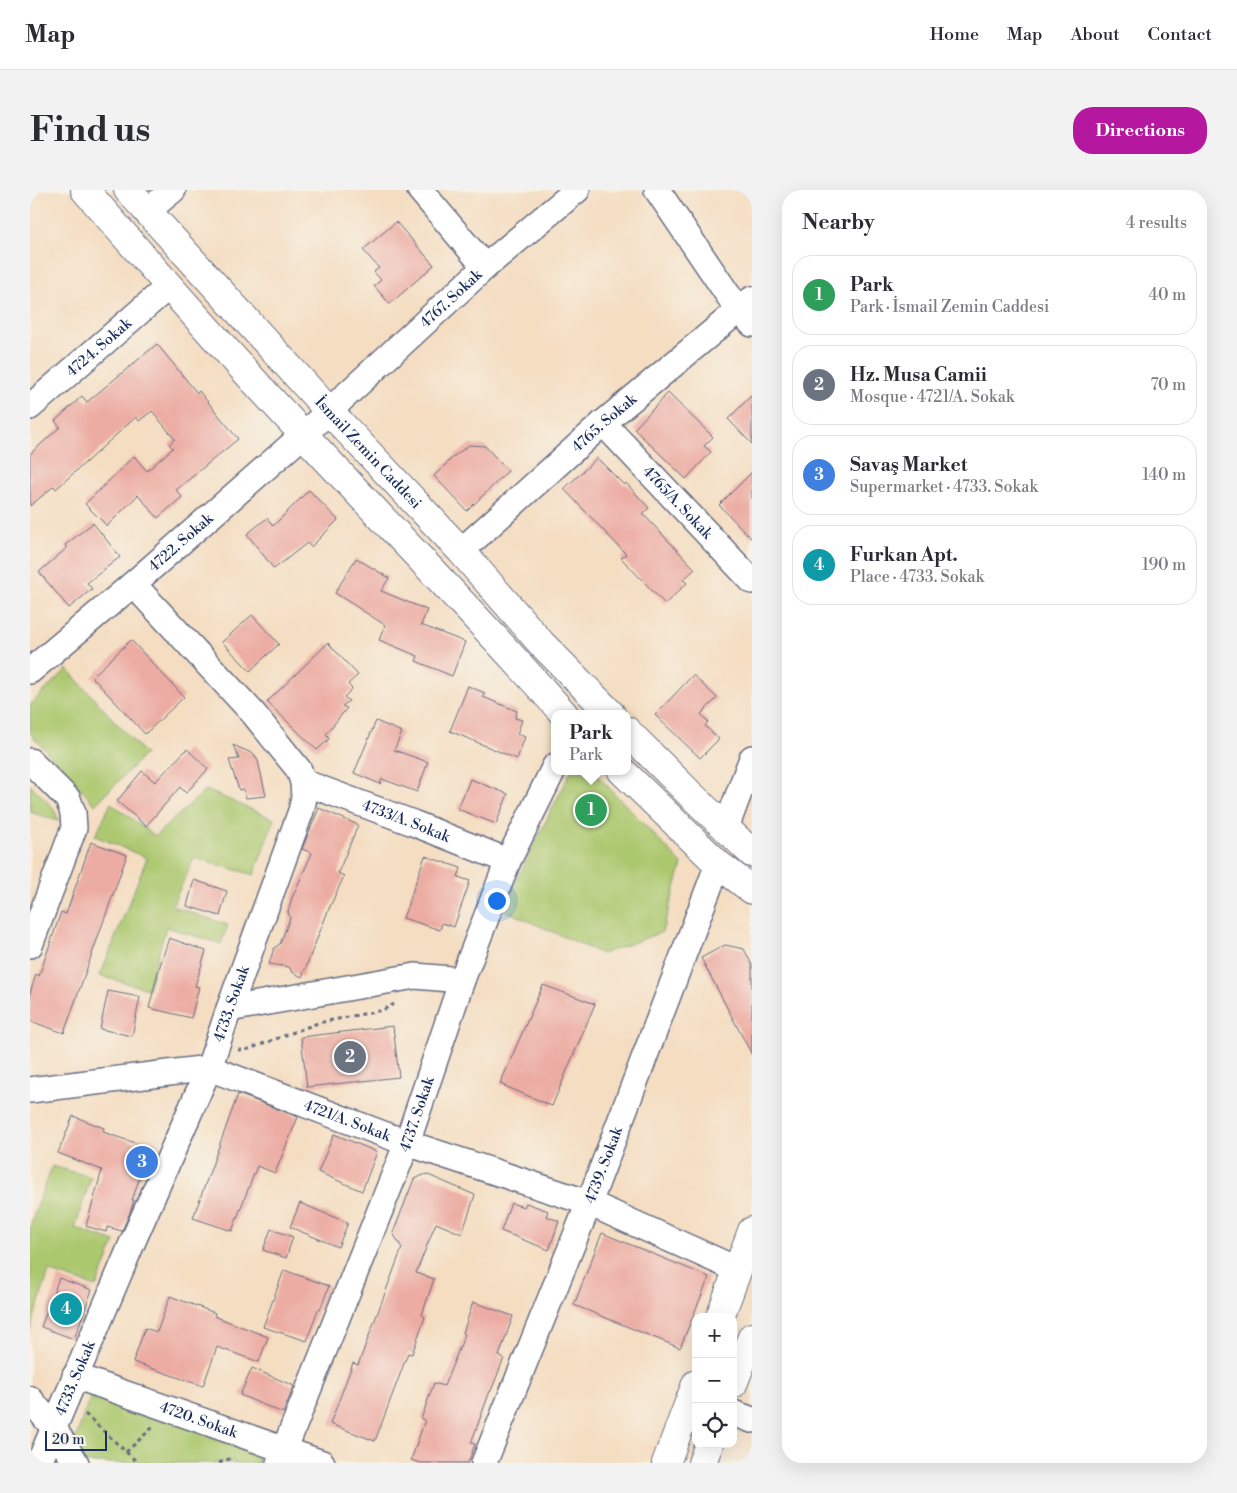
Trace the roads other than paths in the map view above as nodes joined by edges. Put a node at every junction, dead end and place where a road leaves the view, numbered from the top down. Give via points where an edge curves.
1 (85, 190) edge
2 (128, 190) edge
3 (173, 190) edge
4 (420, 190) edge
5 (578, 190) edge
6 (657, 190) edge
7 (146, 212) junction
8 (485, 267) junction
9 (169, 286) junction
10 (748, 311) edge
11 (30, 407) edge
12 (328, 411) junction
13 (603, 423) junction
14 (303, 435) junction
15 (461, 551) junction
16 (752, 581) edge
17 (133, 584) junction
18 (30, 671) edge
19 (560, 710) edge
20 (607, 710) edge
21 (631, 735) edge
22 (752, 758) edge
23 (30, 761) edge
24 (551, 774) edge
25 (626, 775) edge
26 (302, 782) junction
27 (726, 828) junction
28 (752, 853) edge
29 (508, 860) junction
30 (718, 864) junction
31 (752, 890) edge
32 (30, 945) edge
33 (462, 980) junction
34 (229, 1009) junction
35 (212, 1061) junction
36 (30, 1090) edge
37 (407, 1143) junction
38 (590, 1203) junction
39 (752, 1231) edge
40 (736, 1269) junction
41 (721, 1313) edge
42 (752, 1337) edge
43 (737, 1374) edge
44 (71, 1386) junction
45 (692, 1395) edge
46 (30, 1399) edge
47 (737, 1414) edge
48 (752, 1420) edge
49 (53, 1427) junction
50 (708, 1448) edge
51 (281, 1456) edge
52 (39, 1463) edge
53 (76, 1463) edge
54 (322, 1463) edge
55 (484, 1463) edge
56 (666, 1463) edge
57 (702, 1463) edge

1 - 9 main road
2 - 7 main road, İsmail Zemin Caddesi
3 - 7 street
4 - 8 street
5 - 8 street, 4767. Sokak
6 - 10 street
7 - 12 main road, İsmail Zemin Caddesi
8 - 12 street, 4767. Sokak
9 - 11 street, 4724. Sokak
9 - 14 main road
10 - 13 street, 4765. Sokak
12 - 14 street, 4722. Sokak
12 - 15 main road, İsmail Zemin Caddesi
13 - 15 street, 4765. Sokak
13 - 16 street, 4765/A. Sokak
14 - 17 street, 4722. Sokak
14 - 19 main road
15 - 20 main road, İsmail Zemin Caddesi via 541,643
17 - 18 street, 4722. Sokak
17 - 26 street, 4733. Sokak via 253,714 299,770
21 - 27 main road
22 - 27 street
23 - 32 street via 68,799 74,828
24 - 29 street, 4737. Sokak
25 - 30 main road
26 - 29 street, 4733/A. Sokak
26 - 34 street, 4733. Sokak via 304,798 301,811
27 - 28 main road
29 - 33 street, 4737. Sokak
30 - 31 main road
30 - 38 street, 4739. Sokak
33 - 34 street via 415,976
33 - 37 street, 4737. Sokak
34 - 35 street, 4733. Sokak
35 - 36 street, 4721/A. Sokak
35 - 37 street, 4721/A. Sokak
35 - 44 street, 4733. Sokak
37 - 38 street, 4721/A. Sokak
37 - 51 street, 4737. Sokak
38 - 40 street, 4721/A. Sokak
38 - 55 street, 4739. Sokak
39 - 40 main road
40 - 41 main road
42 - 43 main road
44 - 49 street, 4733. Sokak
44 - 51 street, 4720. Sokak via 167,1408
45 - 56 main road
46 - 49 street
47 - 48 street
49 - 52 street, 4733. Sokak
49 - 53 street
50 - 57 main road
51 - 54 street, 4720. Sokak

